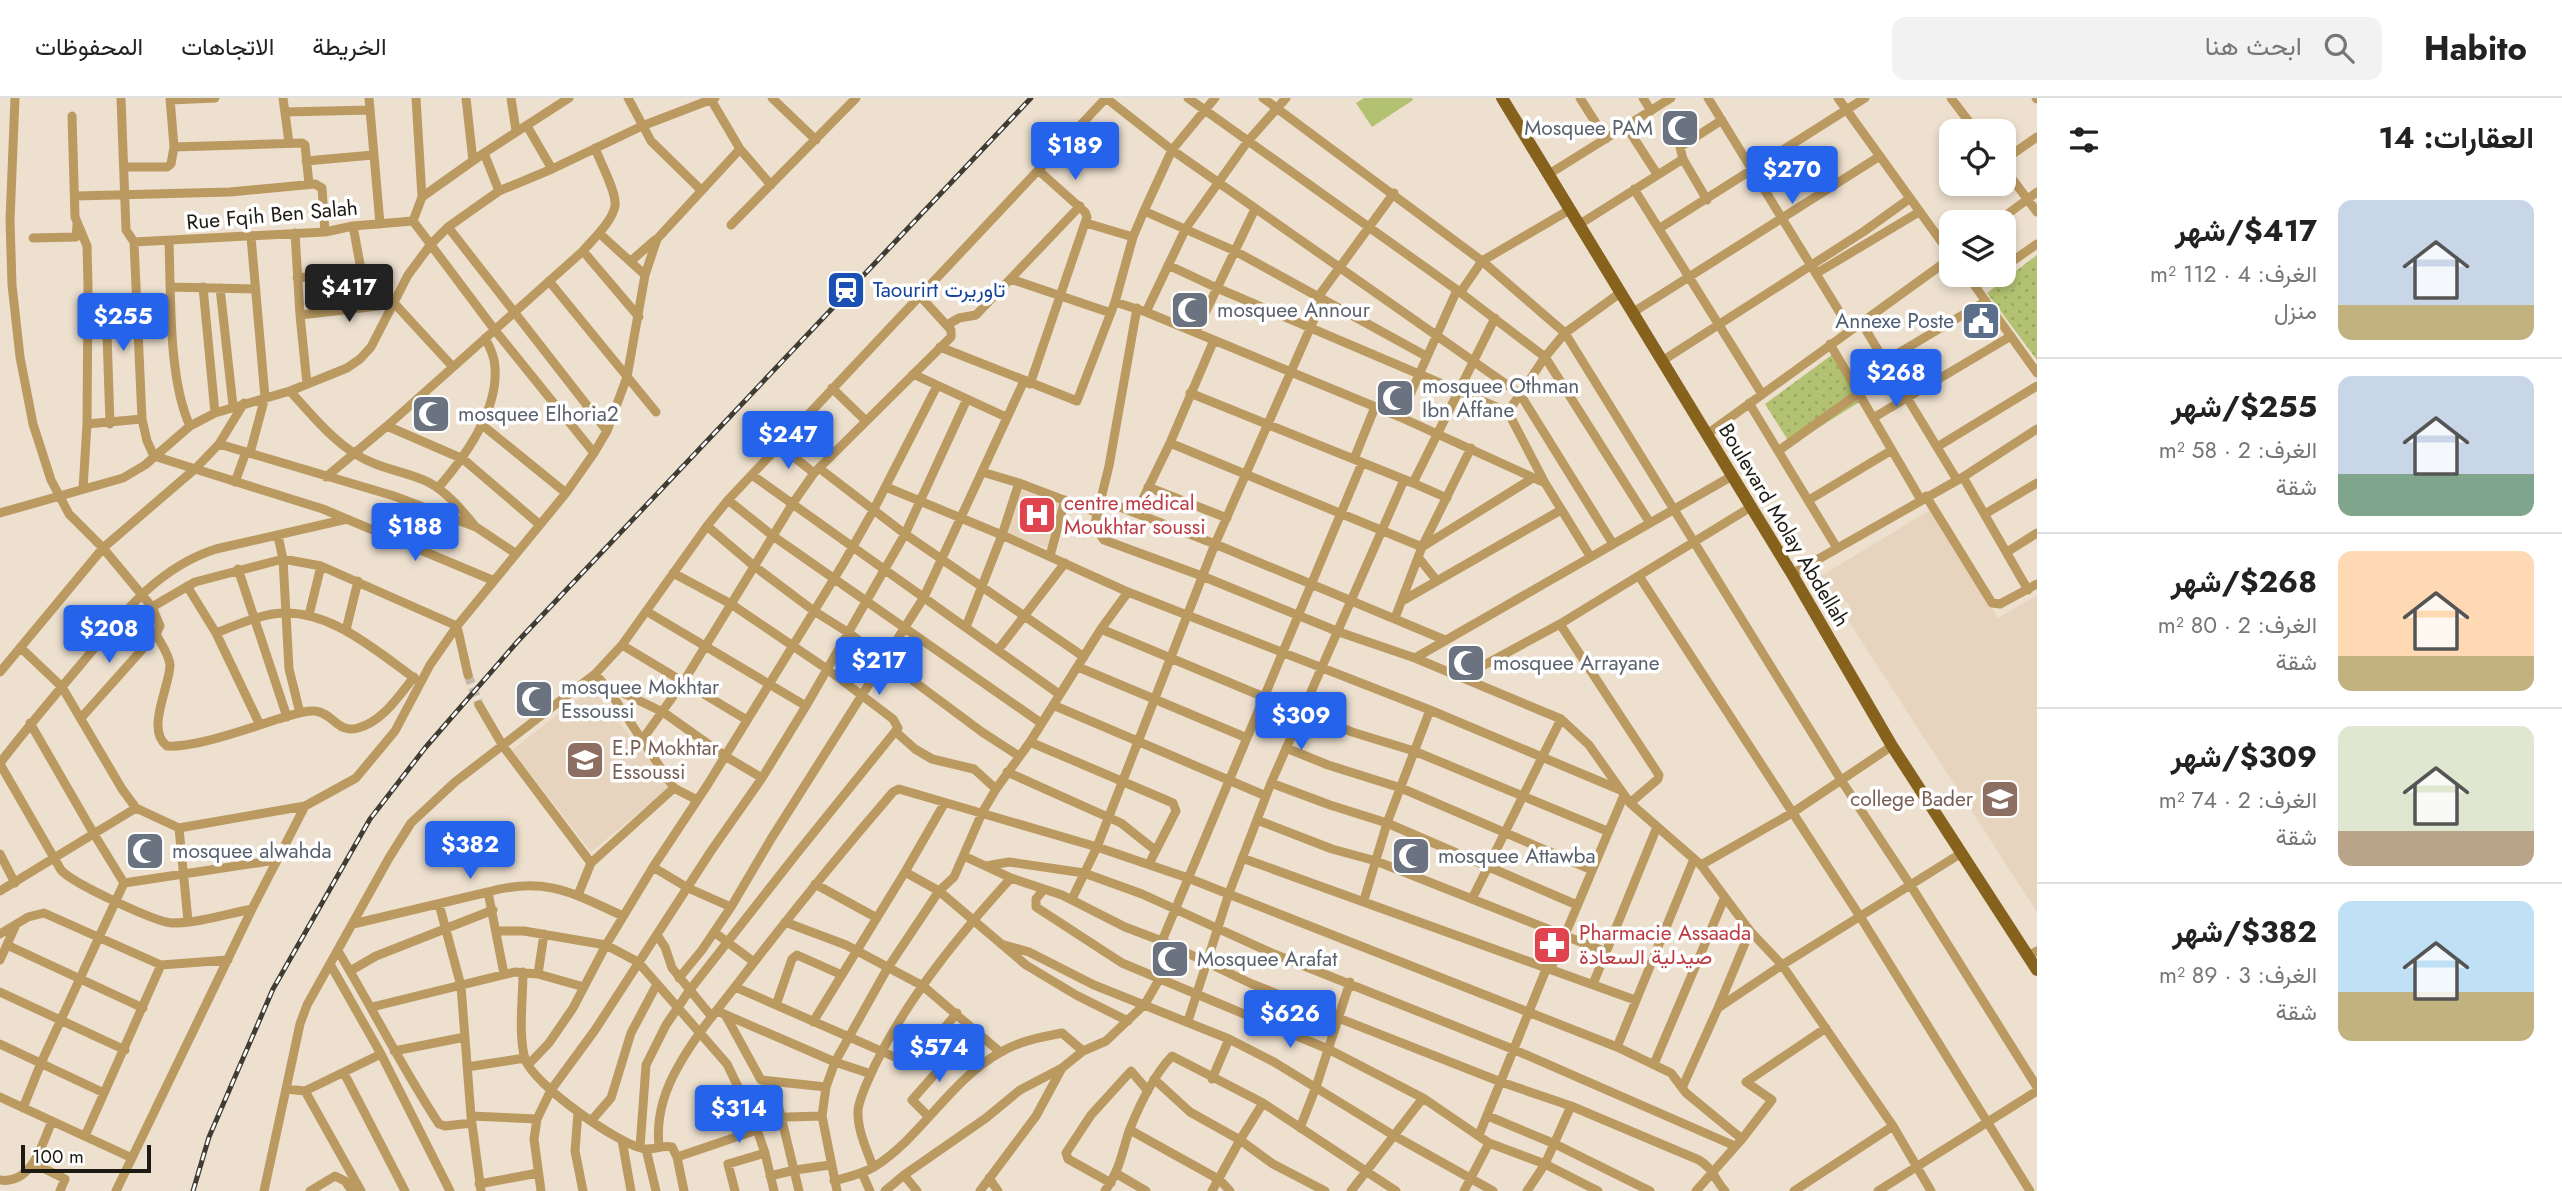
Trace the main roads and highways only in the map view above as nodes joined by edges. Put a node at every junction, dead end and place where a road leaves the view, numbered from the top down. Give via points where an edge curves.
1 (1502, 98) edge
2 (2032, 953) edge
3 (2037, 970) edge

1 - 2 main road, Boulevard Molay Abdellah via 1892,746
2 - 3 main road, Boulevard Molay Abdellah

